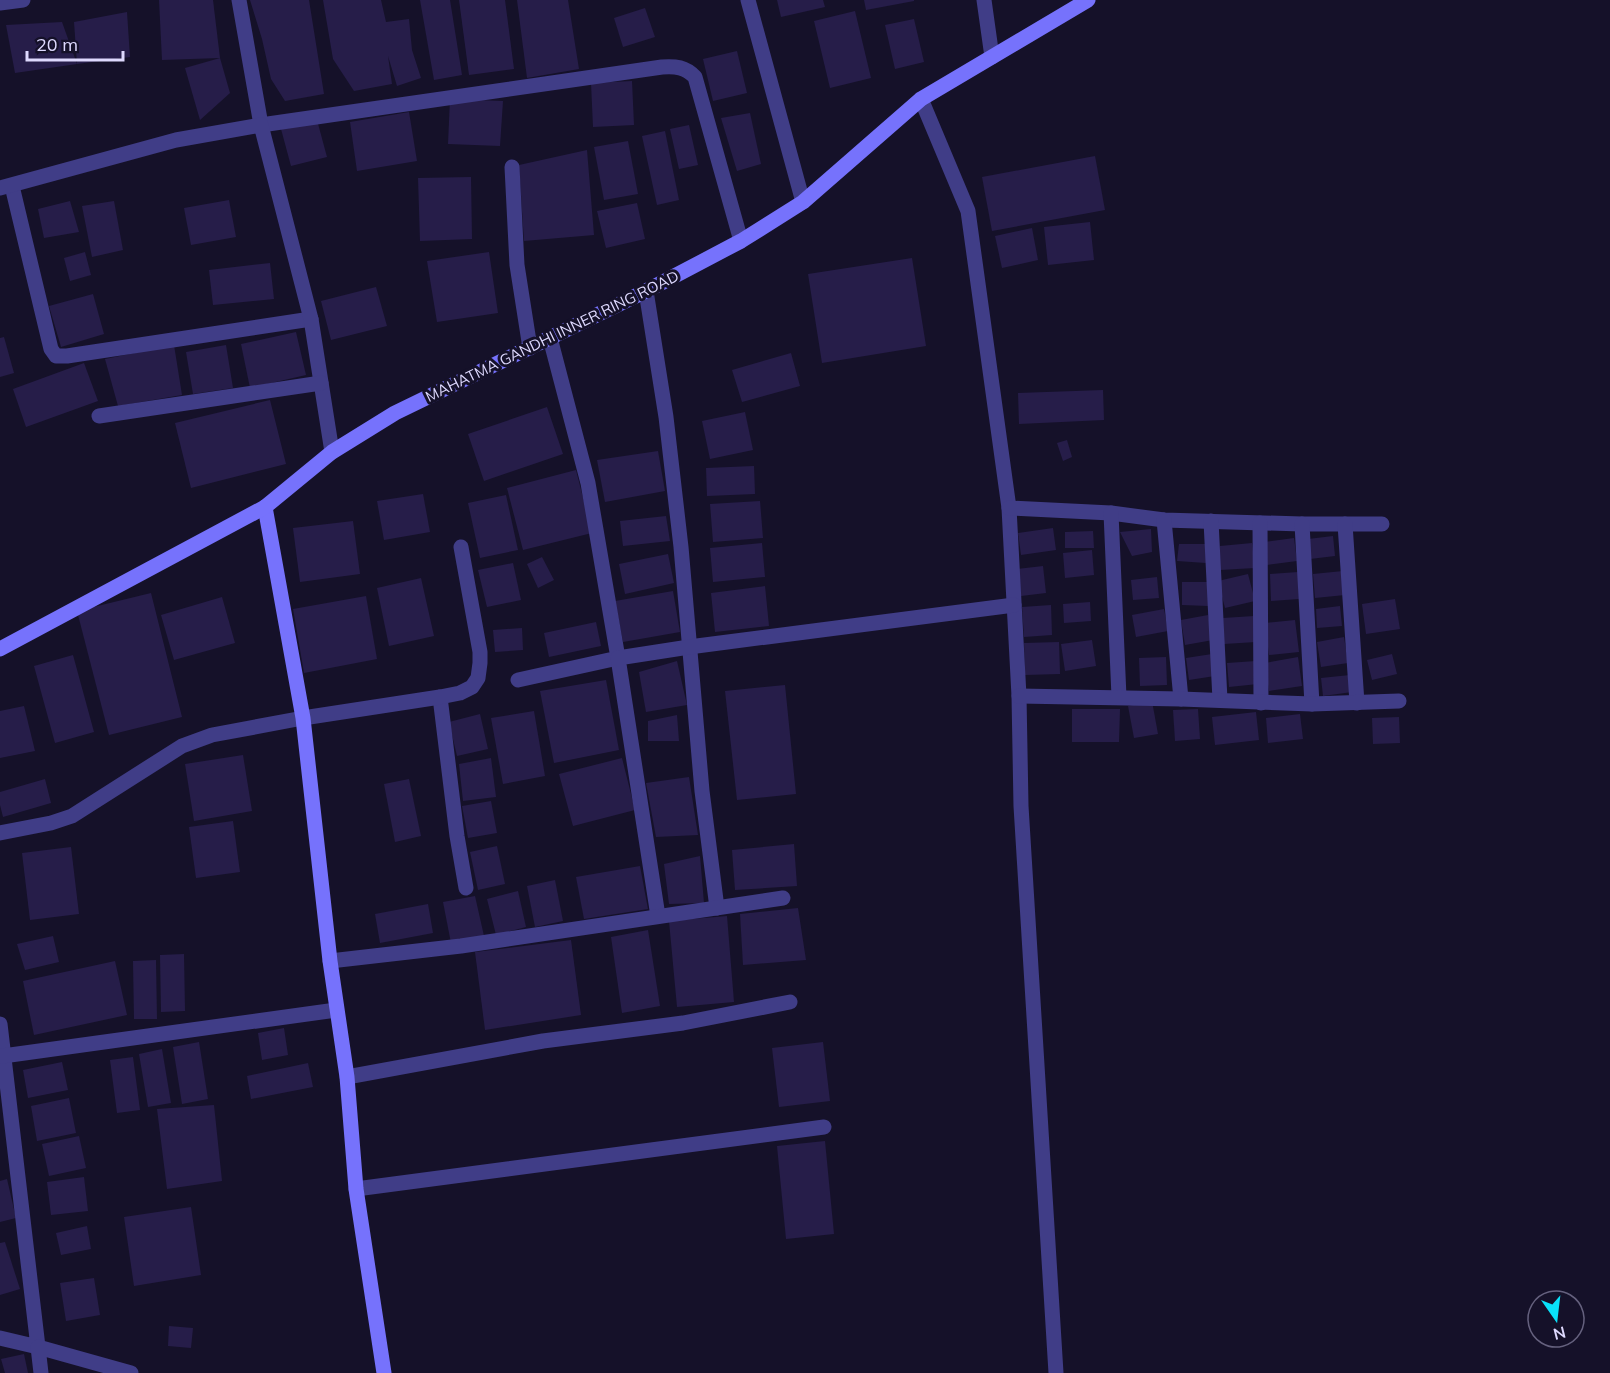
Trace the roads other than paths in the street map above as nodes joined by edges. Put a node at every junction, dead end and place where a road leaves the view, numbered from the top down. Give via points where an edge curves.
1 (23, 0) edge
2 (239, 0) edge
3 (748, 0) edge
4 (984, 0) edge
5 (1088, 0) edge
6 (0, 3) edge
7 (992, 57) junction
8 (921, 99) junction
9 (261, 125) junction
10 (512, 167) dead end
11 (6, 187) edge
12 (803, 202) junction
13 (741, 241) junction
14 (645, 291) junction
15 (311, 319) junction
16 (550, 338) junction
17 (530, 348) junction
18 (321, 383) junction
19 (99, 416) dead end
20 (332, 452) junction
21 (265, 507) junction
22 (1009, 508) junction
23 (1111, 513) junction
24 (1164, 520) junction
25 (1211, 521) junction
26 (1260, 523) junction
27 (1302, 524) junction
28 (1345, 524) junction
29 (1382, 524) dead end
30 (461, 547) dead end
31 (1014, 605) junction
32 (689, 647) junction
33 (0, 649) edge
34 (618, 658) junction
35 (518, 680) dead end
36 (1019, 696) junction
37 (440, 697) junction
38 (1119, 697) junction
39 (1181, 699) junction
40 (1220, 700) junction
41 (1399, 701) dead end
42 (1261, 703) junction
43 (1357, 703) junction
44 (1312, 704) junction
45 (303, 718) junction
46 (0, 833) edge
47 (466, 888) dead end
48 (783, 898) dead end
49 (717, 908) junction
50 (658, 916) junction
51 (330, 961) junction
52 (790, 1002) dead end
53 (336, 1010) junction
54 (0, 1024) edge
55 (3, 1056) junction
56 (347, 1077) junction
57 (824, 1127) dead end
58 (356, 1189) junction
59 (0, 1338) edge
60 (38, 1347) junction
61 (41, 1373) edge
62 (130, 1373) edge
63 (384, 1373) edge
64 (1056, 1373) edge

1 - 6 street
2 - 9 street
3 - 12 street
4 - 7 street
5 - 7 main road, MAHATMA GANDHI INNER RING ROAD
7 - 8 main road, MAHATMA GANDHI INNER RING ROAD
8 - 12 main road, MAHATMA GANDHI INNER RING ROAD
8 - 22 street via 968,211
9 - 11 street via 176,140
9 - 13 street via 675,66 695,77
9 - 15 street
10 - 17 street via 517,265
11 - 15 street via 56,356
12 - 13 main road, MAHATMA GANDHI INNER RING ROAD
13 - 14 main road, MAHATMA GANDHI INNER RING ROAD
14 - 16 main road, MAHATMA GANDHI INNER RING ROAD
14 - 32 street via 666,417
15 - 18 street
16 - 17 main road, MAHATMA GANDHI INNER RING ROAD
16 - 34 street via 588,483
17 - 20 main road, MAHATMA GANDHI INNER RING ROAD via 395,414
18 - 19 street
18 - 20 street
20 - 21 main road, MAHATMA GANDHI INNER RING ROAD
21 - 33 main road, MAHATMA GANDHI INNER RING ROAD
21 - 45 main road
22 - 23 street
22 - 31 street
23 - 24 street
23 - 38 street
24 - 25 street
24 - 39 street
25 - 26 street
25 - 40 street
26 - 27 street
26 - 42 street
27 - 28 street
27 - 44 street
28 - 29 street
28 - 43 street
30 - 37 street via 480,652 478,678 460,693
31 - 32 street
31 - 36 street
32 - 34 street
32 - 49 street
34 - 35 street
34 - 50 street
36 - 38 street
36 - 64 street via 1021,806
37 - 45 street
37 - 47 street
38 - 39 street
39 - 40 street
40 - 42 street
41 - 43 street
42 - 44 street
43 - 44 street
45 - 46 street via 212,735 182,746 72,816
45 - 51 main road
48 - 49 street
49 - 50 street
50 - 51 street
51 - 53 main road
52 - 56 street
53 - 55 street
53 - 56 main road
54 - 55 street
55 - 60 street
56 - 58 main road
57 - 58 street
58 - 63 main road
59 - 60 street
60 - 61 street
60 - 62 street

